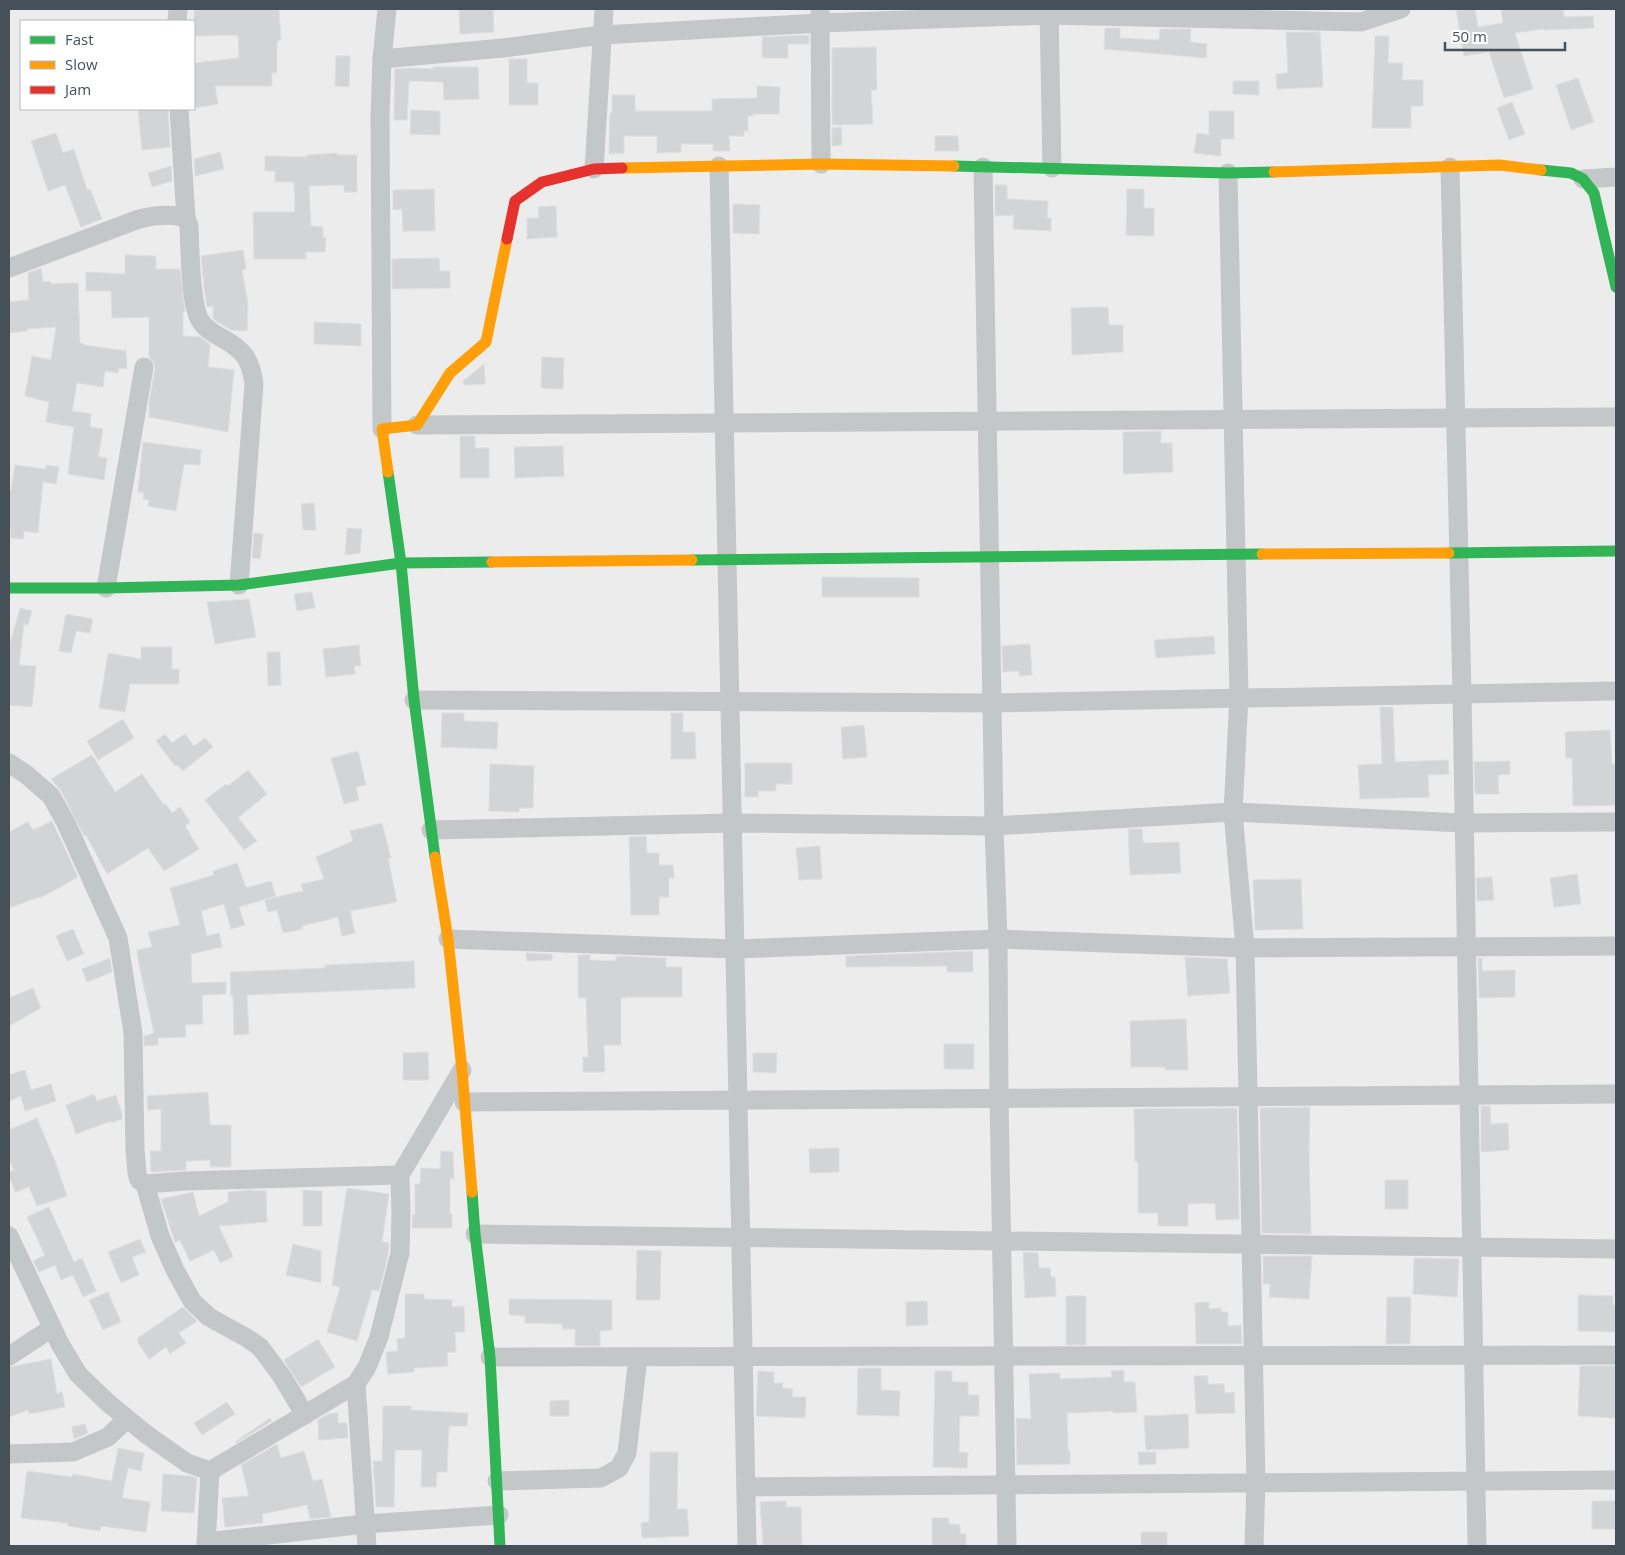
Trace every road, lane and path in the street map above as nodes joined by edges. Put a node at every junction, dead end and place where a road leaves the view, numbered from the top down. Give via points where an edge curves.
1 (387, 9) edge
2 (604, 9) edge
3 (1401, 9) edge
4 (1049, 12) edge
5 (1271, 15) edge
6 (820, 16) edge
7 (602, 35) junction
8 (382, 59) junction
9 (179, 110) edge
10 (821, 164) junction
11 (719, 166) junction
12 (983, 167) junction
13 (1450, 167) junction
14 (1052, 168) junction
15 (594, 169) junction
16 (1228, 173) junction
17 (1616, 177) edge
18 (1584, 179) junction
19 (186, 218) junction
20 (9, 268) edge
21 (1616, 286) edge
22 (144, 367) dead end
23 (1616, 416) edge
24 (1455, 418) junction
25 (1234, 419) junction
26 (988, 421) junction
27 (724, 423) junction
28 (417, 425) junction
29 (382, 429) junction
30 (1616, 552) edge
31 (1458, 553) junction
32 (1236, 555) junction
33 (990, 558) junction
34 (727, 560) junction
35 (400, 563) junction
36 (239, 584) junction
37 (9, 588) edge
38 (106, 588) junction
39 (1616, 691) edge
40 (1462, 694) junction
41 (1239, 697) junction
42 (414, 700) junction
43 (730, 702) junction
44 (992, 703) junction
45 (9, 763) edge
46 (1233, 812) junction
47 (1616, 822) edge
48 (732, 823) junction
49 (1463, 823) junction
50 (994, 826) junction
51 (431, 830) junction
52 (448, 939) junction
53 (998, 939) junction
54 (1616, 946) edge
55 (1466, 947) junction
56 (1245, 948) junction
57 (735, 949) junction
58 (462, 1070) junction
59 (1616, 1094) edge
60 (1469, 1095) junction
61 (1248, 1096) junction
62 (999, 1098) junction
63 (738, 1100) junction
64 (464, 1102) junction
65 (400, 1175) junction
66 (145, 1184) junction
67 (475, 1234) junction
68 (9, 1236) edge
69 (741, 1238) junction
70 (1002, 1241) junction
71 (1251, 1244) junction
72 (1472, 1247) junction
73 (1616, 1249) edge
74 (52, 1328) junction
75 (1616, 1354) edge
76 (1254, 1355) junction
77 (1474, 1355) junction
78 (9, 1356) edge
79 (638, 1356) junction
80 (743, 1356) junction
81 (1004, 1356) junction
82 (490, 1357) junction
83 (356, 1384) junction
84 (305, 1415) junction
85 (127, 1419) junction
86 (9, 1454) edge
87 (210, 1471) junction
88 (1616, 1480) edge
89 (497, 1481) junction
90 (1476, 1481) junction
91 (1256, 1483) junction
92 (1006, 1485) junction
93 (746, 1487) junction
94 (499, 1515) junction
95 (365, 1524) junction
96 (206, 1544) edge
97 (367, 1546) edge
98 (500, 1546) edge
99 (747, 1546) edge
100 (1007, 1546) edge
101 (1254, 1546) edge
102 (1476, 1546) edge

1 - 8 street
2 - 7 street
3 - 5 street via 1361,22
4 - 5 street
4 - 6 street
4 - 14 street
6 - 7 street
6 - 10 street
7 - 8 street
7 - 15 street
8 - 29 street
9 - 19 street
10 - 11 street
10 - 12 street
11 - 15 street
11 - 27 street
12 - 14 street
12 - 26 street
13 - 16 street
13 - 18 street via 1500,165 1571,173
13 - 24 street
14 - 16 street
15 - 28 street via 542,182 515,201 486,342 450,373
16 - 25 street
17 - 18 street
18 - 21 street via 1594,192
19 - 20 street via 160,214 139,219
19 - 36 street via 194,307 200,321 243,353 252,367 254,384
22 - 38 street
23 - 24 street
24 - 25 street
24 - 31 street
25 - 26 street
25 - 32 street
26 - 27 street
26 - 33 street
27 - 28 street
27 - 34 street
28 - 29 street
29 - 35 street
30 - 31 street
31 - 32 street
31 - 40 street
32 - 33 street
32 - 41 street
33 - 34 street
33 - 44 street
34 - 35 street
34 - 43 street
35 - 36 street
35 - 42 street
36 - 38 street
37 - 38 street
39 - 40 street
40 - 41 street
40 - 49 street
41 - 44 street
41 - 46 street
42 - 43 street
42 - 51 street
43 - 44 street
43 - 48 street
44 - 50 street
45 - 66 street via 52,796 118,938 133,1033 136,1173
46 - 49 street
46 - 50 street
46 - 56 street
47 - 49 street
48 - 50 street
48 - 51 street
48 - 57 street
49 - 55 street
50 - 53 street
51 - 52 street
52 - 57 street
52 - 58 street
53 - 56 street
53 - 57 street
53 - 62 street
54 - 55 street
55 - 56 street
55 - 60 street
56 - 61 street
57 - 63 street
58 - 64 street
58 - 65 street
59 - 60 street
60 - 61 street
60 - 72 street
61 - 62 street
61 - 71 street
62 - 63 street
62 - 70 street
63 - 64 street
63 - 69 street
64 - 67 street
65 - 66 street
65 - 83 street via 400,1253 379,1337
66 - 84 street via 160,1236 192,1301 209,1317 260,1347 281,1374
67 - 69 street
67 - 82 street
68 - 74 street
69 - 70 street
69 - 80 street
70 - 71 street
70 - 81 street
71 - 72 street
71 - 76 street
72 - 73 street
72 - 77 street
74 - 78 street
74 - 85 street via 78,1374
75 - 77 street
76 - 77 street
76 - 81 street
76 - 91 street
77 - 90 street
79 - 80 street
79 - 82 street
79 - 89 street via 627,1453 619,1468 601,1478
80 - 81 street
80 - 93 street
81 - 92 street
82 - 89 street
83 - 84 street
83 - 95 street
84 - 87 street
85 - 86 street via 108,1437 73,1452
85 - 87 street via 187,1463
87 - 96 street
88 - 90 street
89 - 94 street
90 - 91 street
90 - 102 street
91 - 92 street
91 - 101 street
92 - 93 street
92 - 100 street
93 - 99 street
94 - 95 street
94 - 98 street
95 - 96 street
95 - 97 street

